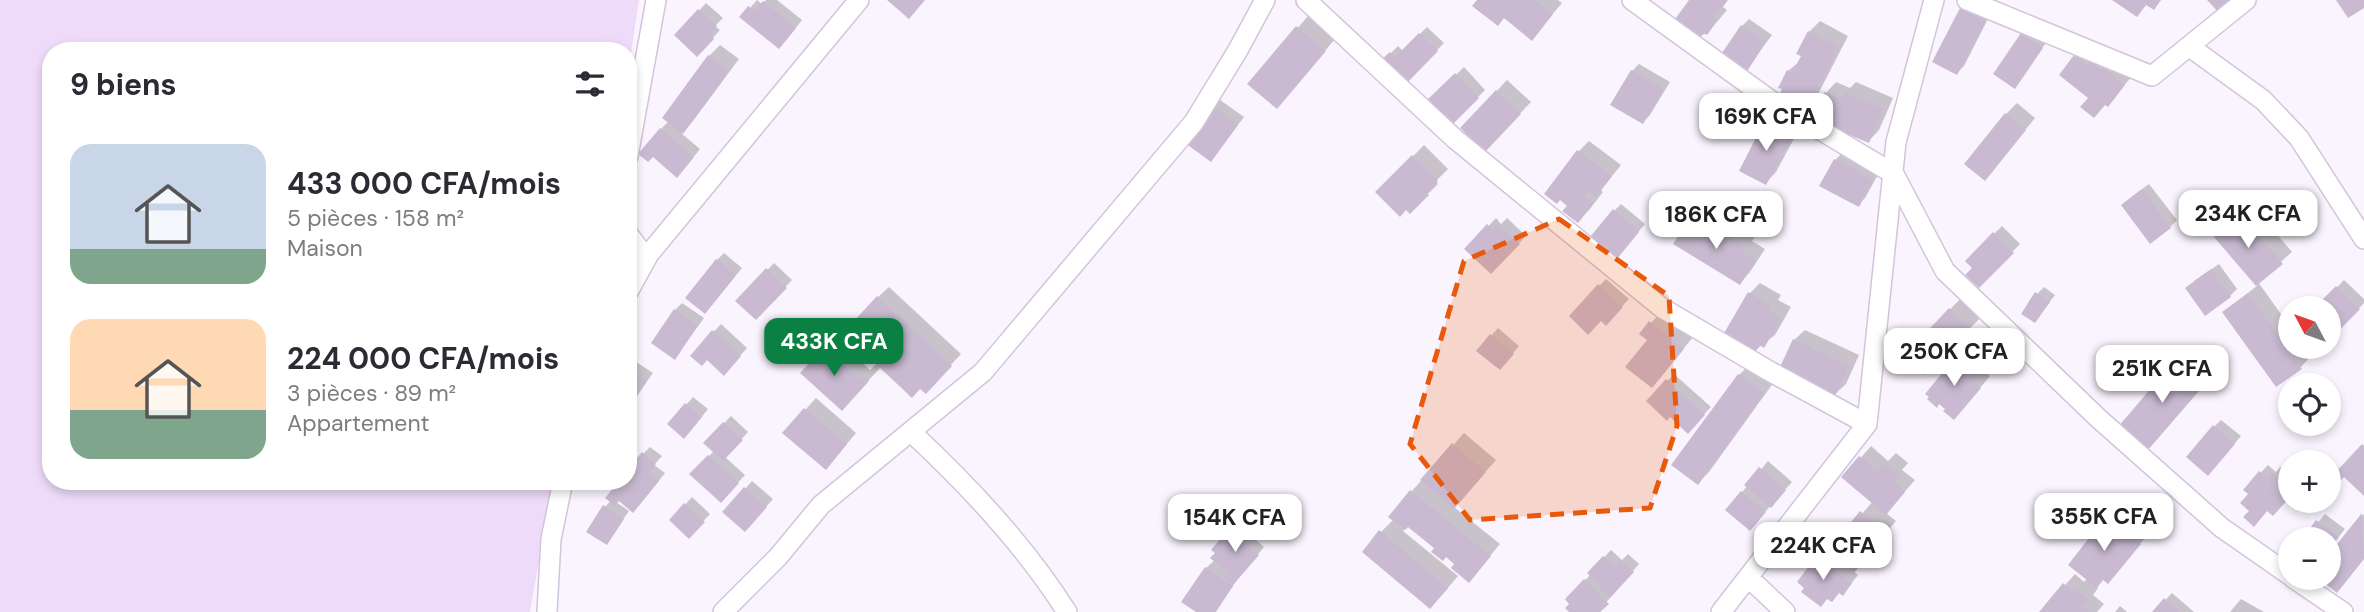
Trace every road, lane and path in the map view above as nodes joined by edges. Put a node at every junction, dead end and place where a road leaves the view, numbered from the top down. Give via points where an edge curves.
1 (656, 0) edge
2 (859, 0) edge
3 (1265, 0) edge
4 (1306, 0) edge
5 (1632, 0) edge
6 (1934, 0) edge
7 (1967, 0) edge
8 (2246, 0) edge
9 (2190, 47) junction
10 (637, 106) edge
11 (1894, 174) junction
12 (2364, 239) edge
13 (637, 246) edge
14 (649, 254) junction
15 (637, 276) edge
16 (1867, 424) junction
17 (911, 432) junction
18 (561, 490) edge
19 (2278, 567) edge
20 (1748, 577) junction
21 (2311, 590) edge
22 (547, 612) edge
23 (723, 612) edge
24 (1067, 612) edge
25 (1721, 612) edge
26 (1785, 612) edge
27 (2343, 612) edge

1 - 10 street
2 - 14 street
3 - 17 street via 1194,122 983,372
4 - 16 street via 1455,139 1662,307
5 - 11 street via 1770,100
6 - 11 street via 1896,142
7 - 9 street via 2152,76
8 - 9 street
9 - 12 street via 2263,100 2299,138
11 - 16 street
11 - 19 street via 1945,271 2098,418 2222,528
13 - 14 street
14 - 15 street
16 - 20 street
17 - 23 street via 821,505
17 - 24 street via 960,477 1047,580
18 - 22 street via 551,539
20 - 25 street
20 - 26 street
21 - 27 street

